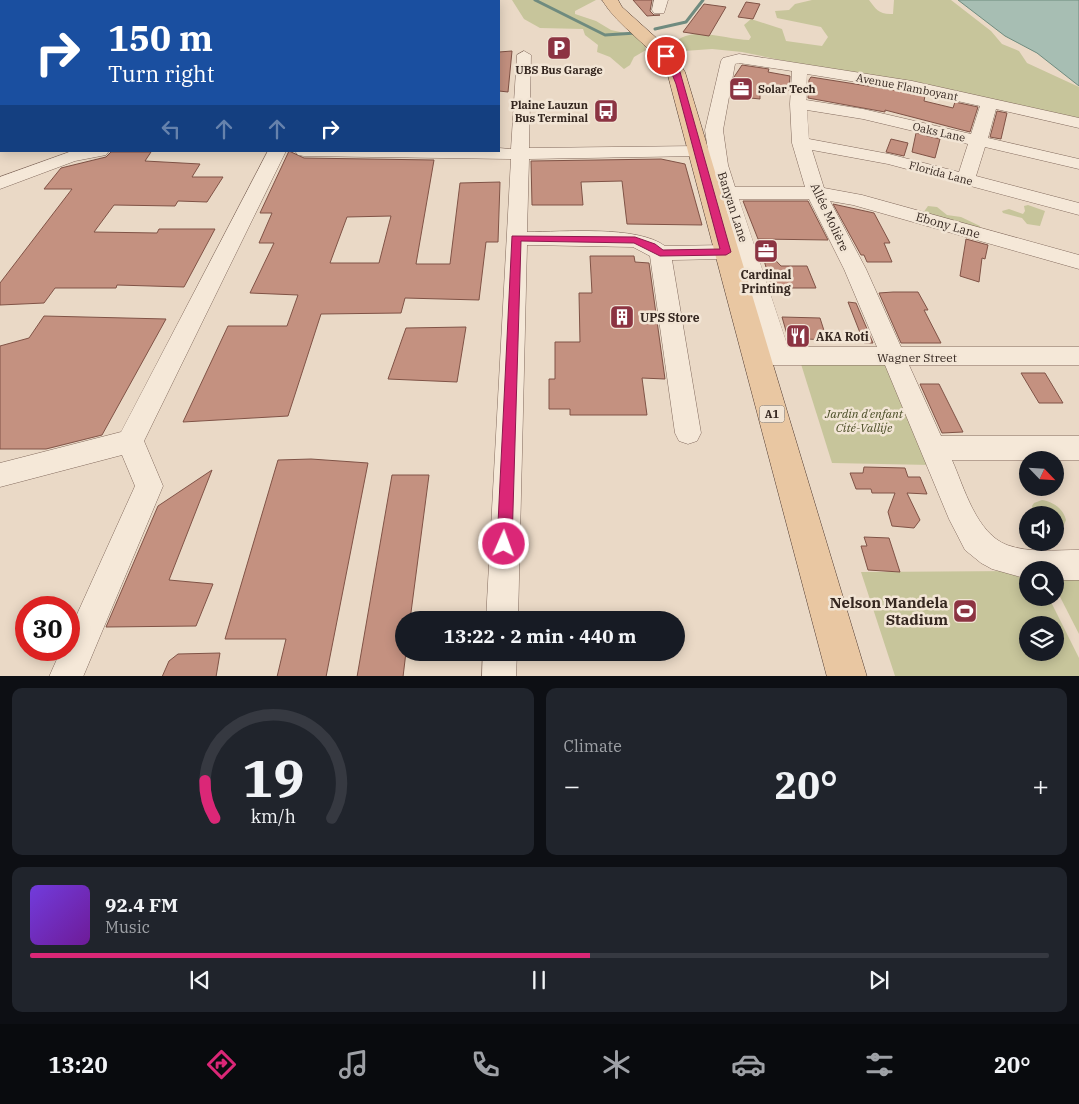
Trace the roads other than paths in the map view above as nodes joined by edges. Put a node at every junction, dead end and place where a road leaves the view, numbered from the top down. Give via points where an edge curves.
1 (610, 0) edge
2 (524, 55) dead end
3 (733, 58) joint
4 (800, 68) junction
5 (798, 104) junction
6 (989, 104) junction
7 (1079, 123) edge
8 (979, 141) junction
9 (801, 143) junction
10 (698, 151) junction
11 (95, 152) edge
12 (276, 152) edge
13 (376, 152) edge
14 (520, 154) junction
15 (1079, 164) edge
16 (966, 180) junction
17 (0, 183) edge
18 (729, 192) junction
19 (816, 193) junction
20 (1079, 209) edge
21 (516, 238) junction
22 (726, 252) junction
23 (660, 253) junction
24 (1079, 262) edge
25 (767, 356) junction
26 (1079, 356) edge
27 (894, 358) junction
28 (688, 434) dead end
29 (130, 441) junction
30 (932, 448) junction
31 (1079, 448) edge
32 (0, 475) edge
33 (1079, 565) edge
34 (502, 611) edge
35 (500, 661) edge
36 (66, 676) edge
37 (500, 676) edge
38 (847, 676) edge

1 - 10 main road, A1 via 616,10 666,56 676,72
2 - 14 street
3 - 4 street, Avenue Flamboyant
3 - 18 street, Banyan Lane via 728,61 714,130 719,164
4 - 5 street, Allée Molière
4 - 6 street, Avenue Flamboyant via 912,86
5 - 8 street, Oaks Lane via 863,114
5 - 9 street, Allée Molière
6 - 7 street, Avenue Flamboyant
6 - 8 street
8 - 15 street, Oaks Lane
8 - 16 street
9 - 16 street, Florida Lane via 889,159
9 - 19 street, Allée Molière
10 - 14 street
10 - 22 main road, A1
11 - 17 street via 70,157
12 - 29 street
13 - 14 street
14 - 21 street
16 - 20 street, Florida Lane
18 - 19 street, Ebony Lane
18 - 25 street, Banyan Lane
19 - 24 street, Ebony Lane via 855,199
19 - 27 street, Allée Molière via 855,269
21 - 23 street via 635,240
21 - 34 street
22 - 23 street
22 - 25 main road, A1
23 - 28 street
25 - 27 street, Wagner Street
25 - 38 main road, A1
26 - 27 street, Wagner Street
27 - 30 street, Allée Molière
29 - 32 street
29 - 36 street via 149,486
30 - 31 street
30 - 33 street, Allée Molière via 964,519 980,544 999,558 1017,564
35 - 37 street

